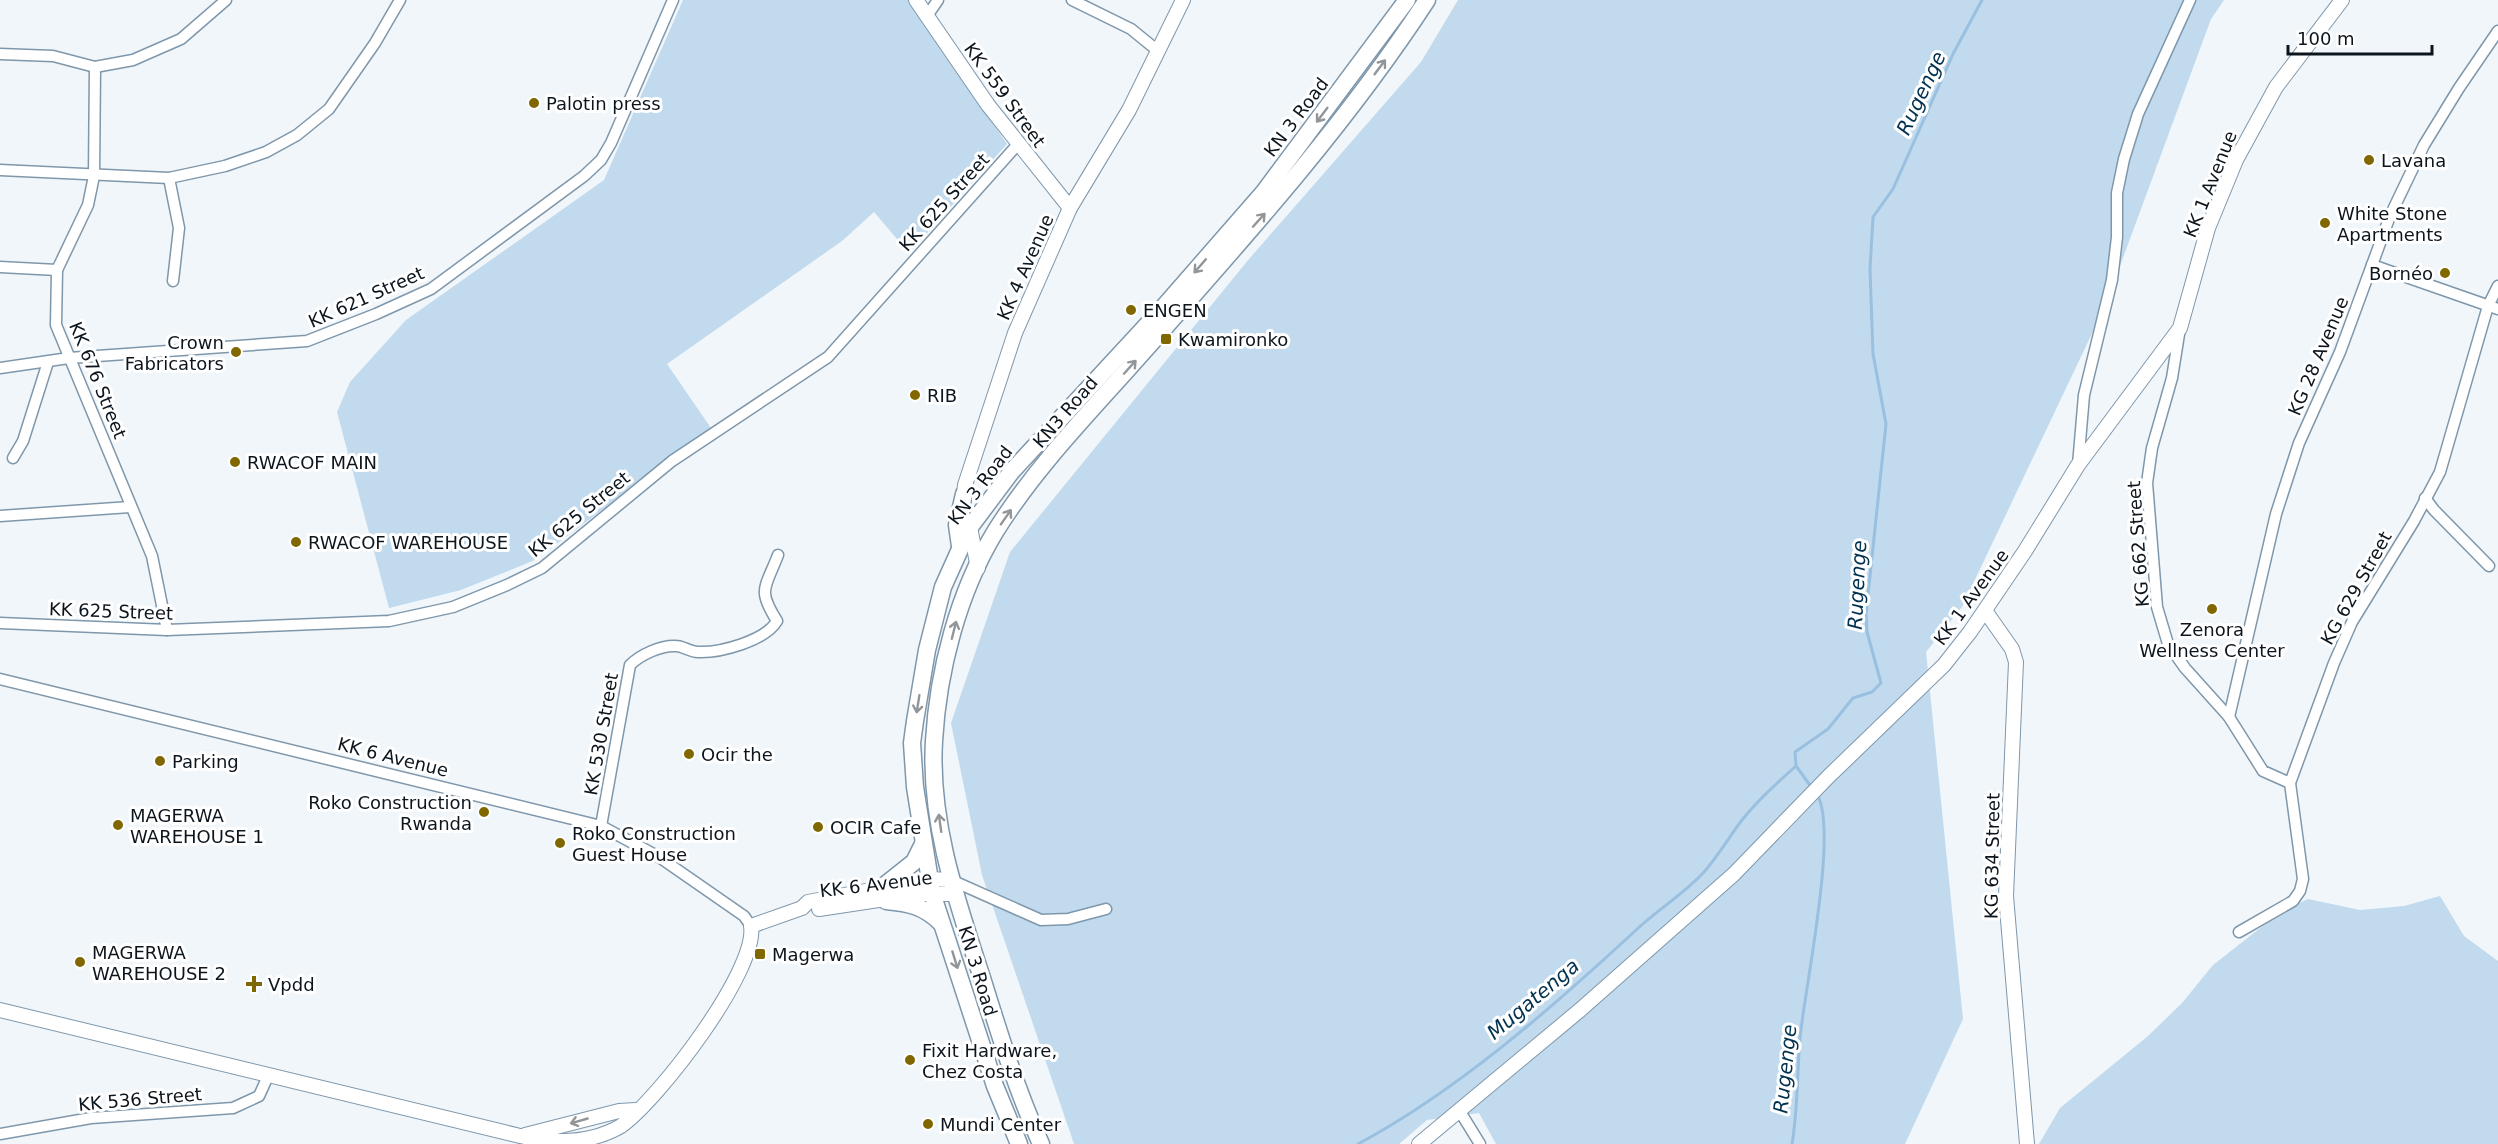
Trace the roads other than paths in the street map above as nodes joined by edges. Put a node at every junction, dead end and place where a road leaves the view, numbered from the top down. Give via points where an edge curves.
1 (226, 0) edge
2 (400, 0) edge
3 (673, 0) edge
4 (916, 0) edge
5 (938, 0) edge
6 (1072, 0) edge
7 (1183, 0) edge
8 (1407, 0) edge
9 (1426, 0) edge
10 (2190, 0) edge
11 (2342, 0) edge
12 (927, 16) junction
13 (2498, 32) edge
14 (1158, 51) junction
15 (0, 54) edge
16 (95, 67) junction
17 (1018, 144) junction
18 (0, 170) edge
19 (94, 176) junction
20 (169, 178) junction
21 (1070, 208) junction
22 (2372, 265) junction
23 (0, 267) edge
24 (57, 270) junction
25 (173, 281) dead end
26 (2498, 286) edge
27 (2493, 307) edge
28 (2180, 328) junction
29 (69, 358) junction
30 (48, 362) junction
31 (0, 368) edge
32 (13, 458) dead end
33 (2078, 465) junction
34 (2425, 498) junction
35 (963, 499) junction
36 (985, 506) junction
37 (130, 507) junction
38 (0, 516) edge
39 (970, 527) junction
40 (960, 546) junction
41 (778, 555) dead end
42 (2489, 566) dead end
43 (978, 568) junction
44 (1986, 612) junction
45 (0, 622) edge
46 (167, 630) junction
47 (0, 679) edge
48 (2229, 717) junction
49 (2290, 783) junction
50 (602, 826) junction
51 (923, 844) junction
52 (931, 886) junction
53 (953, 887) junction
54 (883, 895) junction
55 (1106, 909) dead end
56 (751, 926) junction
57 (945, 927) junction
58 (2239, 932) dead end
59 (0, 1010) edge
60 (999, 1032) joint
61 (268, 1076) junction
62 (636, 1110) junction
63 (1459, 1110) junction
64 (0, 1134) edge
65 (520, 1136) junction
66 (1019, 1144) edge
67 (1041, 1144) edge
68 (1419, 1144) edge
69 (1480, 1144) edge
70 (2027, 1144) edge

1 - 16 street via 181,39 133,60
2 - 20 street via 329,109 312,124 247,160
3 - 29 street, KK 621 Street via 601,160 431,289 308,340
4 - 12 main road, KK 559 Street
5 - 12 street
6 - 14 street via 1131,29
7 - 14 main road, KK 4 Avenue
8 -> 36 highway, KN 3 Road via 1264,192 1012,471
43 -> 9 highway, KN3 Road via 994,533 1030,483 1266,212 1385,60
10 - 33 street via 2138,114 2124,159 2117,193 2112,280 2084,395
11 - 28 main road, KK 1 Avenue via 2276,87 2241,150 2208,228
12 - 17 main road, KK 559 Street
13 - 22 street, KG 28 Avenue via 2424,145
14 - 21 main road, KK 4 Avenue via 1129,110
15 - 16 street via 53,56
16 - 19 street, KK 676 Street
17 - 21 main road, KK 559 Street
17 - 46 street, KK 625 Street via 828,357 672,460 542,568 453,607 389,621
18 - 19 street
19 - 20 street
19 - 24 street, KK 676 Street via 88,205
20 - 25 street via 178,228
21 - 35 main road, KK 4 Avenue via 998,377
22 - 27 street
22 - 48 street, KG 28 Avenue via 2340,352 2299,443 2276,514
23 - 24 street
24 - 29 street, KK 676 Street via 56,324
26 - 27 street, KG 629 Street
27 - 34 street, KG 629 Street via 2440,472
28 - 33 main road, KK 1 Avenue
28 - 48 street, KG 662 Street via 2147,483 2157,607 2168,644
29 - 30 street, KK 621 Street
29 - 37 street, KK 676 Street
30 - 31 street, KK 621 Street
30 - 32 street via 23,441
33 - 44 main road, KK 1 Avenue
34 - 42 street
34 - 49 street, KG 629 Street via 2352,622
35 - 36 highway via 976,507
35 - 39 main road
35 - 40 highway via 957,525
36 - 39 highway, KN 3 Road
37 - 38 street
37 - 46 street, KK 676 Street via 156,567
39 - 40 highway, KN 3 Road
39 - 43 main road
40 -> 51 highway, KN 3 Road via 943,587 930,639 914,732 915,787
41 - 50 street, KK 530 Street via 764,593 777,621 771,631 721,651 695,653 676,646 639,656 630,665
53 -> 43 highway, KN3 Road via 935,789 934,745 945,666 958,615
44 - 63 main road, KK 1 Avenue via 1944,665 1734,874
44 - 70 main road, KG 634 Street via 2012,649 2016,662 2006,896
45 - 46 street, KK 625 Street
47 - 50 street, KK 6 Avenue
48 - 49 street, KG 662 Street via 2263,771
49 - 58 street, KG 629 Street via 2303,879 2300,891 2293,901
50 - 56 street, KK 6 Avenue via 659,857 744,916
51 - 52 highway, KN 3 Road
51 - 54 highway via 914,862
52 - 53 main road, KK 6 Avenue
52 - 54 main road, KK 6 Avenue
52 - 57 highway, KN 3 Road
53 - 55 street via 1041,920 1068,919
53 - 60 highway, KN3 Road
54 - 56 main road, KK 6 Avenue via 808,902 802,908
54 - 57 highway via 919,906
56 - 62 main road via 750,947 723,1002 679,1064
57 -> 66 highway, KN 3 Road via 995,1086
59 - 61 main road
60 - 67 highway, KN 3 Road
61 - 64 street, KK 536 Street via 260,1096 241,1106 91,1118
61 - 65 main road
62 -> 65 main road
62 - 65 main road via 621,1126 588,1140 569,1144
63 - 68 main road, KK 1 Avenue
63 - 69 street

